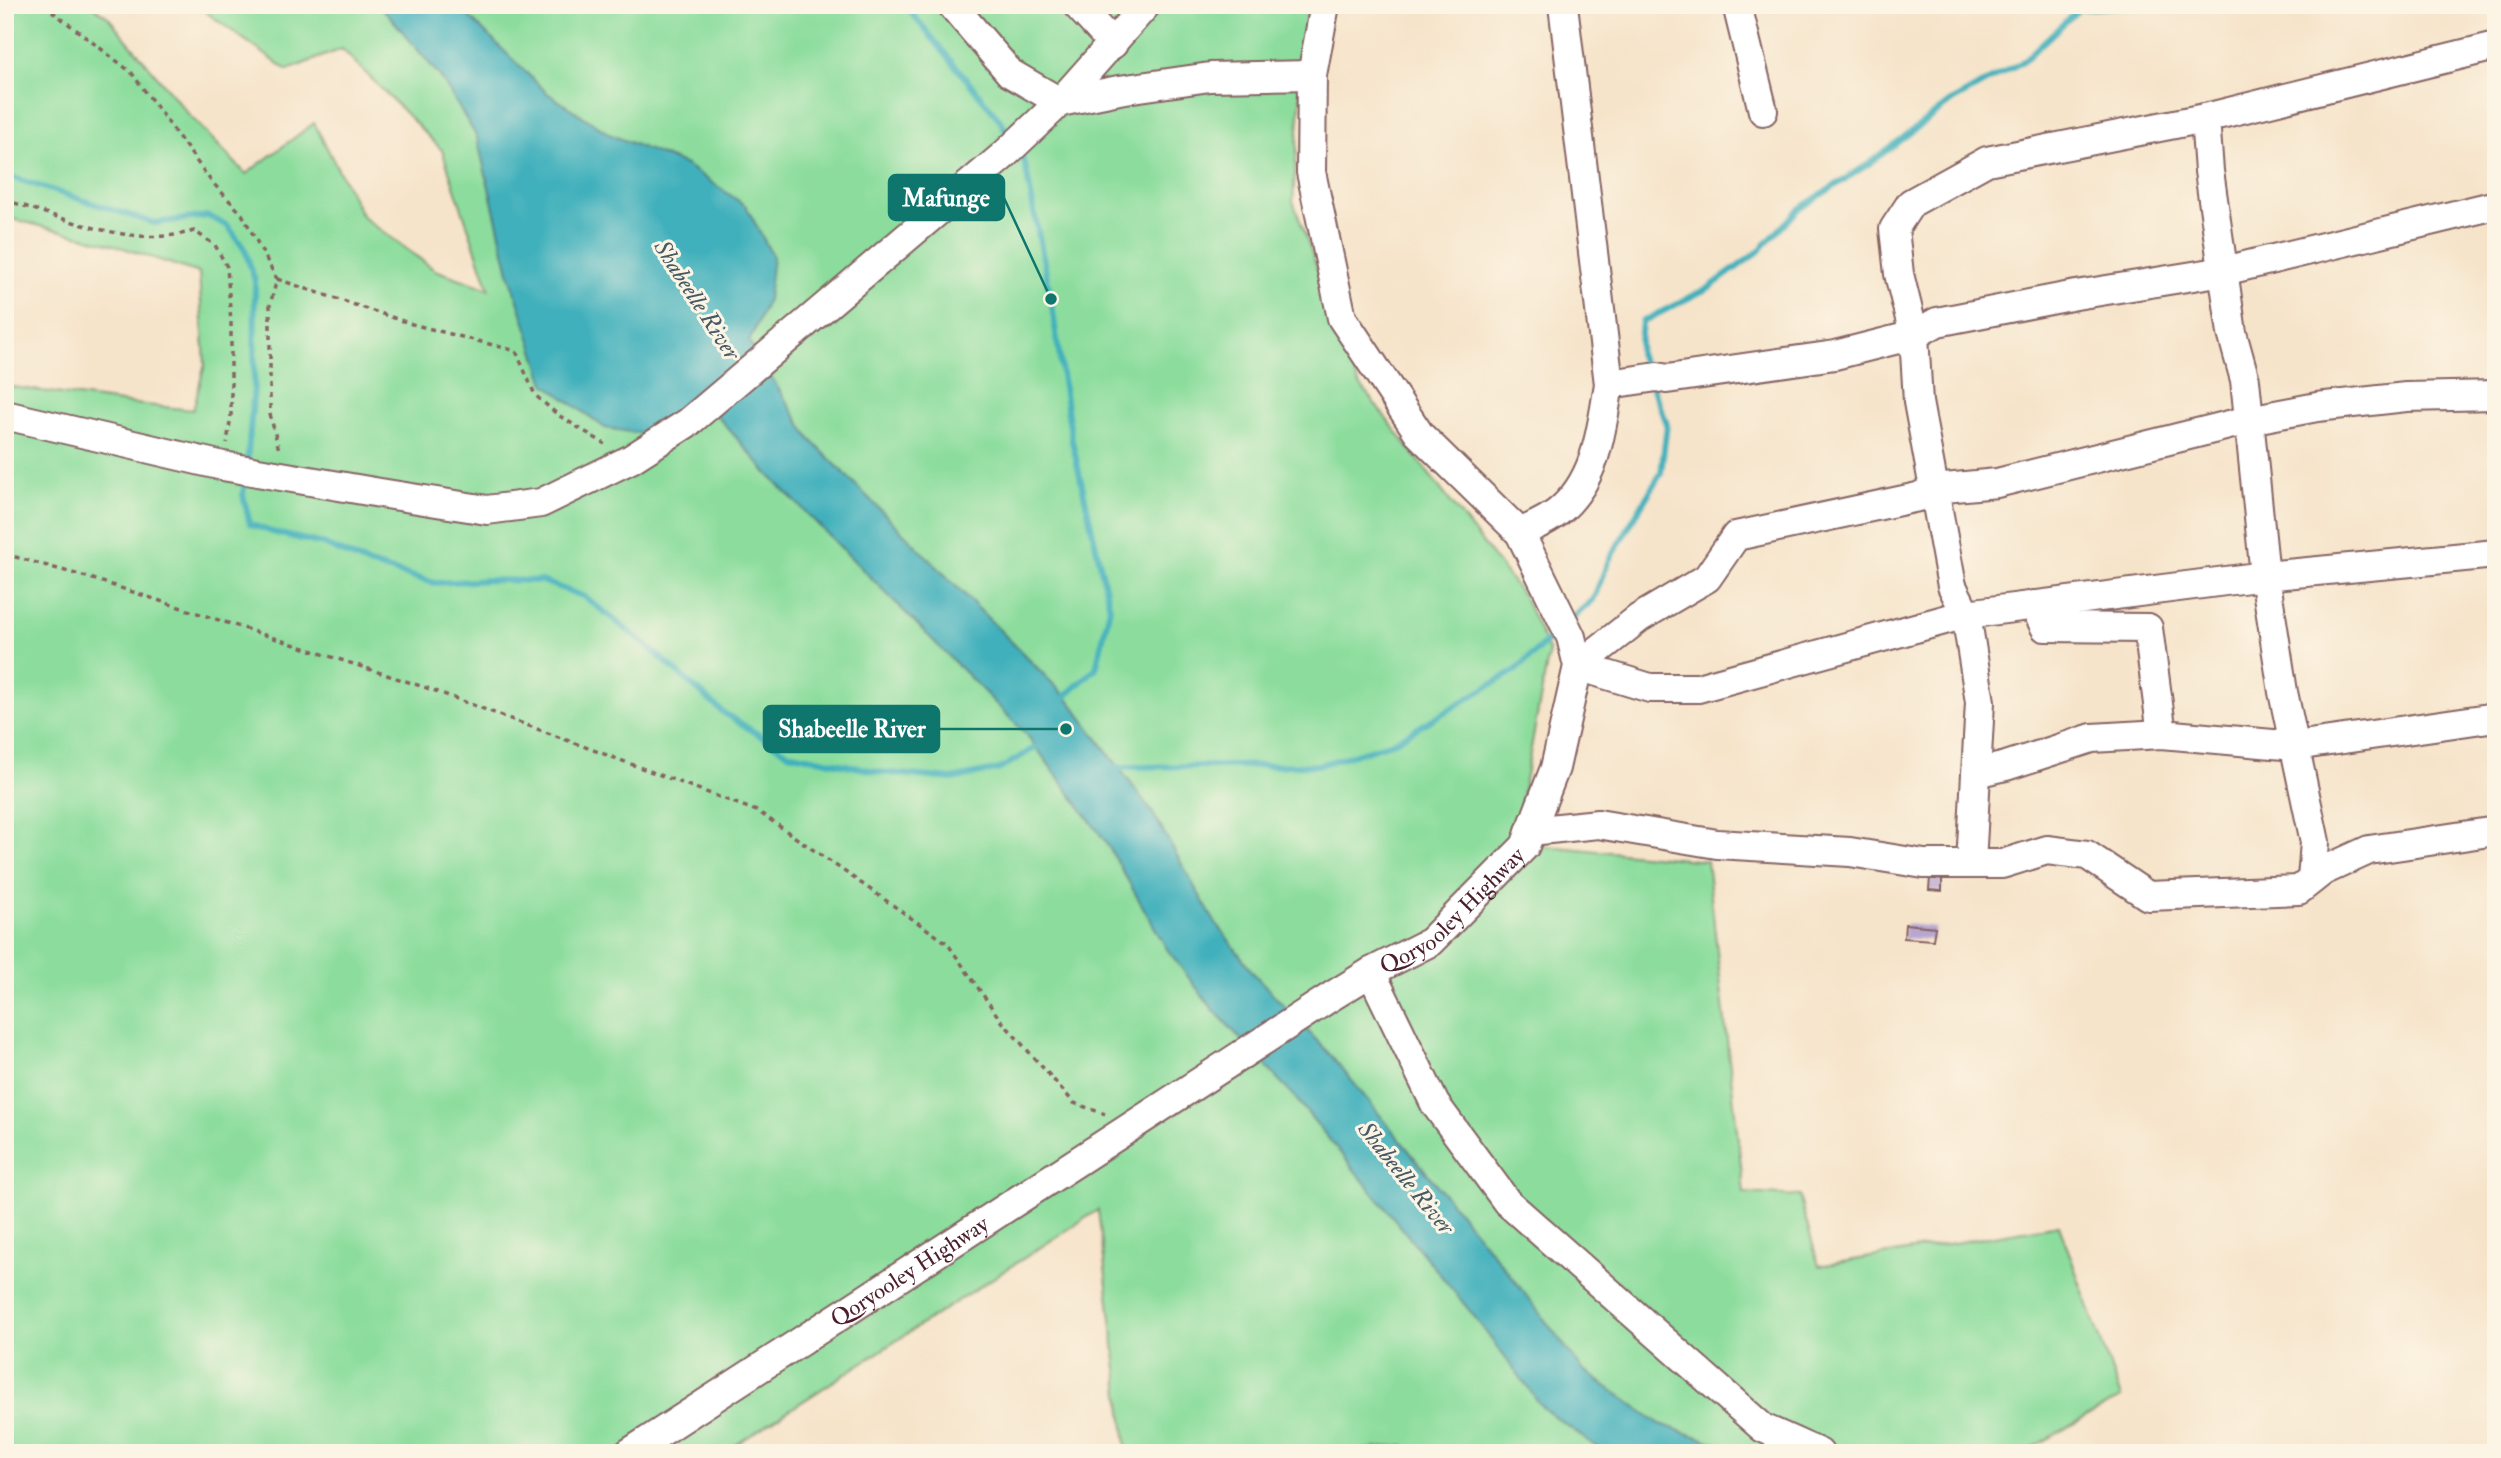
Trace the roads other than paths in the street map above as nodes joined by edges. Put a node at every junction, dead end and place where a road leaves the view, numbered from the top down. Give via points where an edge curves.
1 (952, 5) edge
2 (1077, 5) edge
3 (1146, 5) edge
4 (1325, 5) edge
5 (1563, 5) edge
6 (1737, 5) edge
7 (1113, 44) junction
8 (2496, 46) edge
9 (1312, 75) junction
10 (1060, 102) junction
11 (1763, 111) dead end
12 (2205, 118) junction
13 (2496, 205) edge
14 (2224, 271) junction
15 (1914, 335) junction
16 (1633, 381) junction
17 (2496, 395) edge
18 (5, 415) edge
19 (2249, 420) junction
20 (1934, 489) junction
21 (1520, 533) junction
22 (2496, 554) edge
23 (2265, 576) junction
24 (2034, 605) junction
25 (1966, 614) junction
26 (1578, 666) junction
27 (2496, 717) edge
28 (2162, 734) junction
29 (2295, 746) junction
30 (1977, 773) junction
31 (1530, 831) junction
32 (2496, 831) edge
33 (1971, 864) junction
34 (2312, 879) junction
35 (1371, 972) junction
36 (629, 1453) edge
37 (1819, 1453) edge

1 - 10 street via 1010,74
2 - 7 street
3 - 7 street
4 - 9 street, Qoryooley Highway
5 - 16 street
6 - 11 street
7 - 10 street
8 - 12 street
9 - 10 street via 1210,77
9 - 21 street, Qoryooley Highway via 1311,172 1342,318 1420,435
10 - 18 street via 1004,155 689,422 631,459 541,503 487,510 228,467
12 - 14 street
12 - 15 street via 1987,161 1911,203 1894,229
13 - 14 street
14 - 15 street via 1937,322
14 - 19 street
15 - 16 street via 1835,355
15 - 20 street via 1918,402
16 - 21 street via 1600,443 1588,477 1558,512
17 - 19 street via 2406,397
19 - 20 street via 1997,483
19 - 23 street
20 - 25 street via 1952,586
20 - 26 street via 1918,497 1736,536 1707,578 1639,618
21 - 26 street, Qoryooley Highway via 1571,637
22 - 23 street
23 - 24 street
23 - 29 street
24 - 25 street
24 - 28 street via 2045,626 2148,628
25 - 26 street via 1698,688 1650,688
25 - 30 street via 1980,702
26 - 31 street, Qoryooley Highway via 1555,768
27 - 29 street
28 - 29 street
28 - 30 street via 2092,738
29 - 34 street via 2315,842
30 - 33 street
31 - 33 street via 1598,824 1717,844 1850,852 1924,864
31 - 35 street, Qoryooley Highway via 1525,846 1430,942
32 - 34 street via 2369,850
33 - 34 street via 2002,864 2047,850 2087,855 2148,896 2299,890
35 - 36 street, Qoryooley Highway
35 - 37 street via 1435,1104 1507,1202 1763,1428

